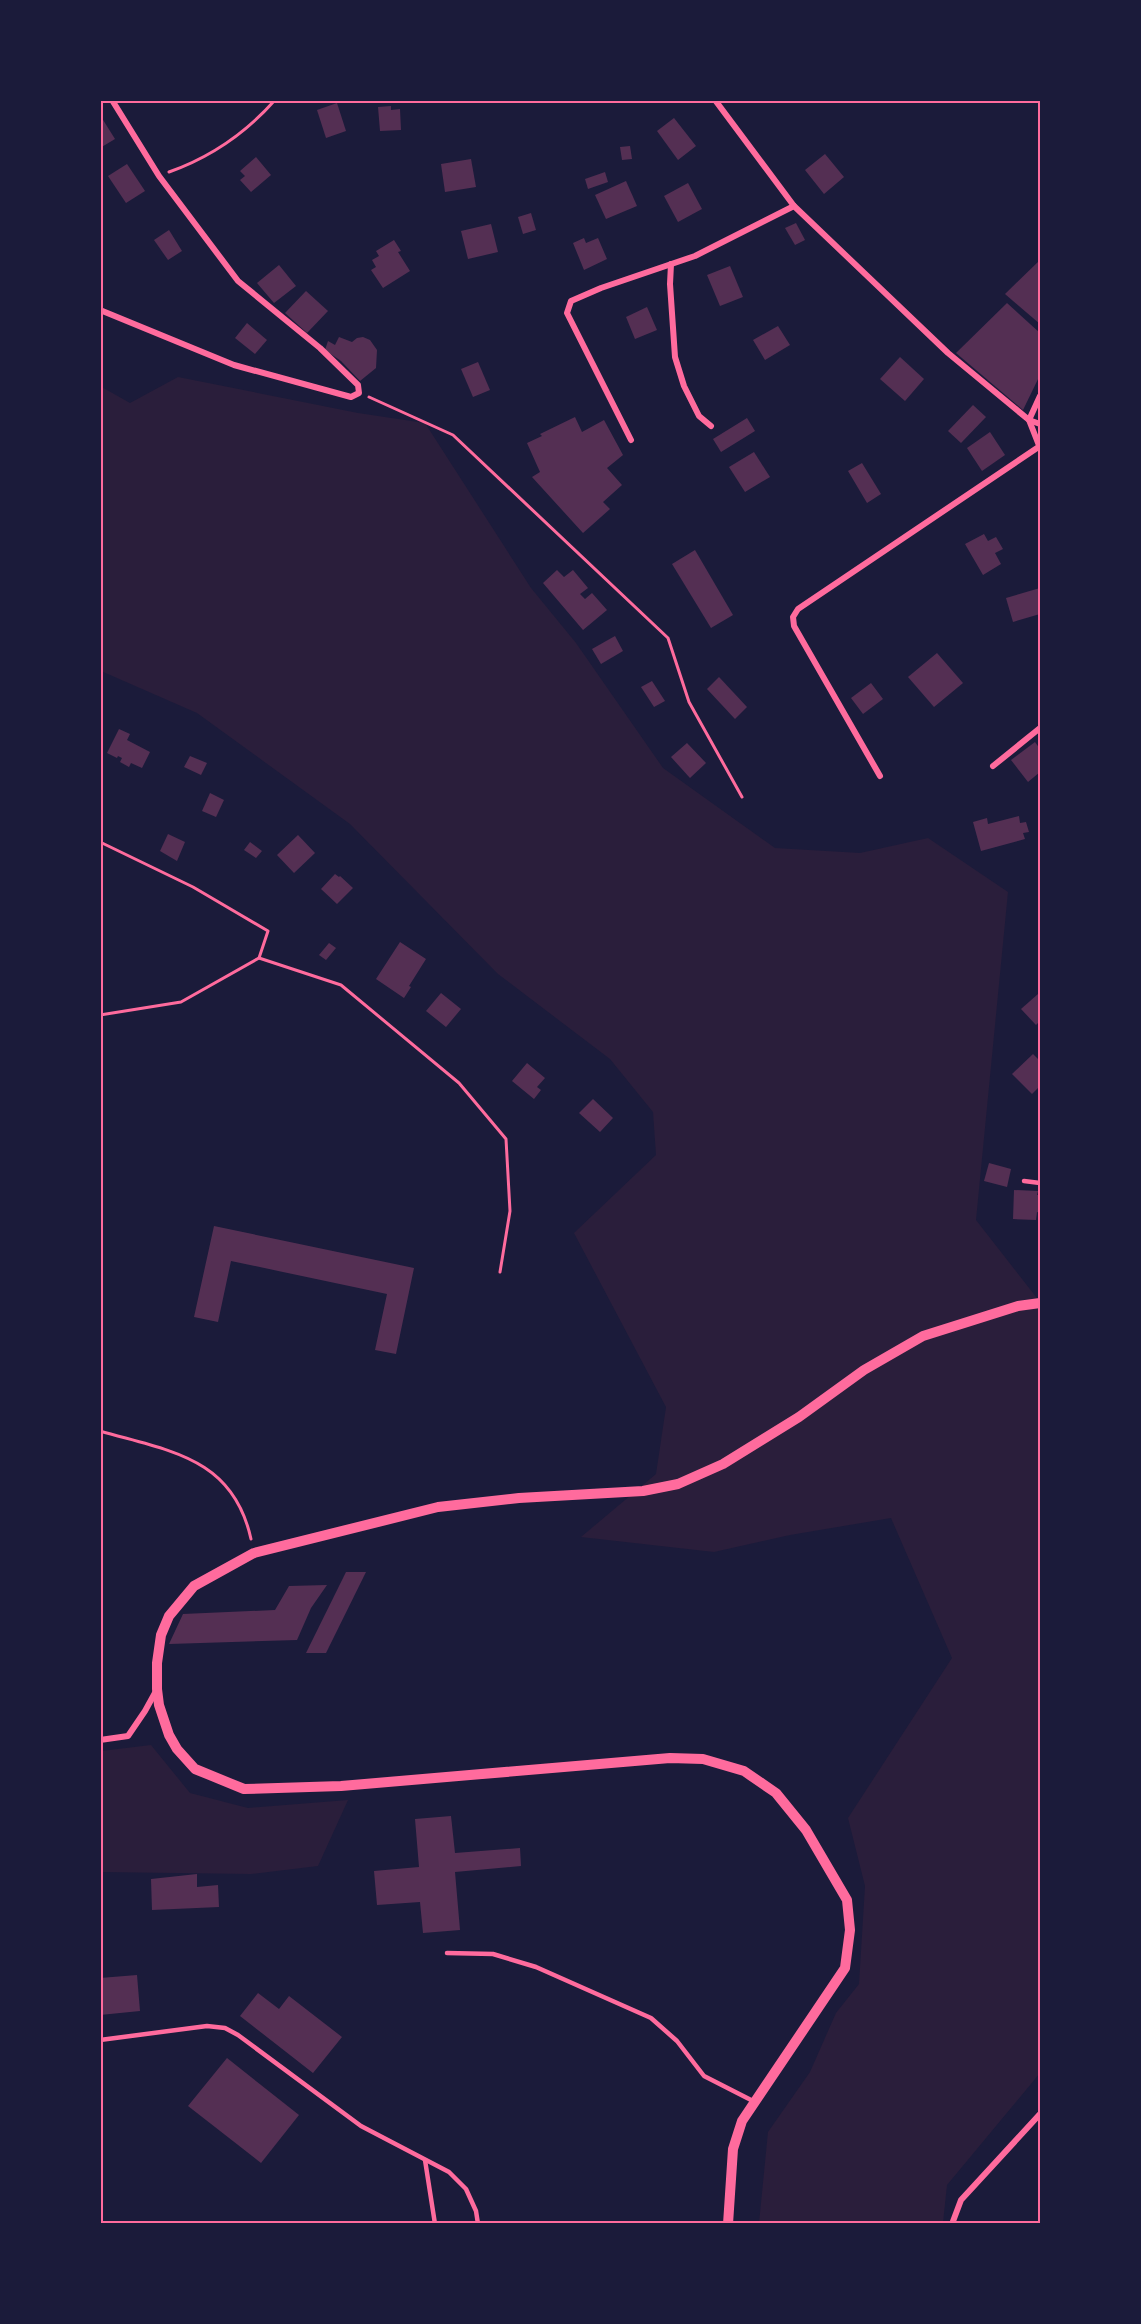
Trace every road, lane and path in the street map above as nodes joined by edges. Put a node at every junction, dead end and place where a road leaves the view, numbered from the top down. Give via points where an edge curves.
1 (112, 100) edge
2 (275, 100) edge
3 (715, 101) edge
4 (159, 176) junction
5 (794, 206) junction
6 (671, 264) junction
7 (100, 310) edge
8 (359, 393) junction
9 (1041, 396) edge
10 (1029, 420) junction
11 (1041, 424) edge
12 (711, 426) dead end
13 (630, 440) dead end
14 (1040, 447) edge
15 (1041, 728) edge
16 (993, 766) dead end
17 (880, 776) dead end
18 (742, 797) dead end
19 (100, 842) edge
20 (259, 958) junction
21 (100, 1015) edge
22 (1024, 1181) dead end
23 (1041, 1183) edge
24 (500, 1272) dead end
25 (1041, 1303) edge
26 (100, 1431) edge
27 (254, 1553) junction
28 (157, 1689) junction
29 (100, 1740) edge
30 (447, 1953) dead end
31 (100, 2040) edge
32 (754, 2101) junction
33 (1041, 2114) edge
34 (425, 2160) junction
35 (435, 2223) edge
36 (478, 2223) edge
37 (728, 2223) edge
38 (952, 2223) edge

1 - 4 street
2 - 4 path via 236,139
3 - 5 street
4 - 8 street via 238,280 320,348 358,385
5 - 6 street
5 - 10 street via 948,353
6 - 12 street via 675,357 699,416
6 - 13 street via 571,301 567,313
7 - 8 street via 234,365 351,397
8 - 18 path via 453,435 668,638 689,702
9 - 10 street
10 - 11 street
10 - 14 street
14 - 17 street via 798,609 793,617 794,626
15 - 16 street
19 - 20 path via 193,887 268,931
20 - 21 path via 181,1002
20 - 24 path via 341,985 459,1083 506,1139 510,1211
22 - 23 lane
25 - 27 street via 1018,1306 923,1336 864,1370 799,1417 723,1464 678,1484 643,1491 438,1507
26 - 27 path via 187,1456 212,1471 232,1493 247,1520
27 - 28 street via 194,1586 179,1602 161,1635
28 - 29 street via 128,1736
28 - 32 street via 159,1705 177,1749 195,1769 244,1789 341,1786 670,1758 703,1759 744,1771 776,1793 806,1830 847,1900 850,1930 845,1968
30 - 32 lane via 494,1954 536,1967 651,2018 677,2041 704,2076
31 - 34 lane via 207,2026 225,2028 361,2126
32 - 37 street via 733,2149
33 - 38 street via 961,2200
34 - 35 lane
34 - 36 lane via 449,2172 466,2188

